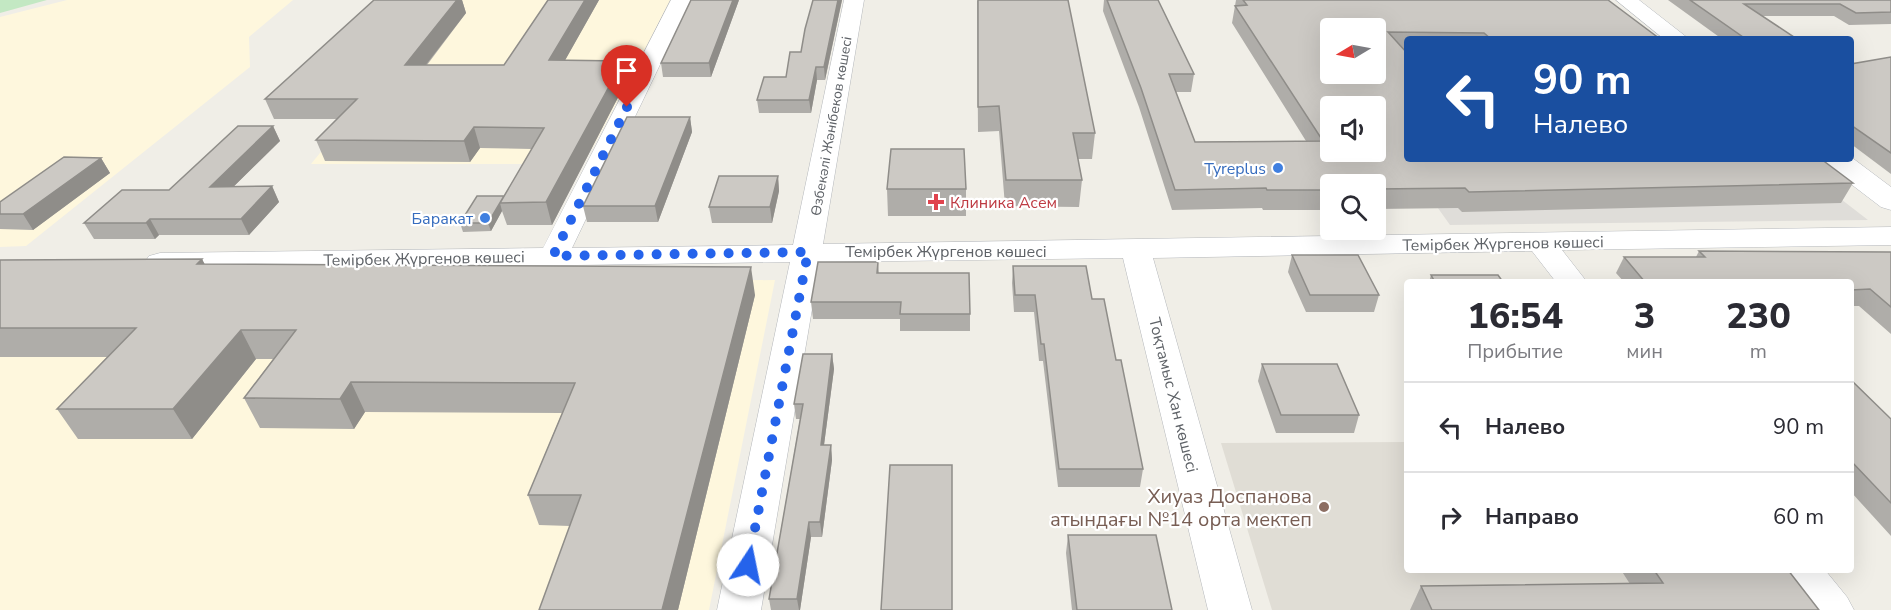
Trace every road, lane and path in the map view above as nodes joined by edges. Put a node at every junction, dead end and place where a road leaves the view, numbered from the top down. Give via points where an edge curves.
1 (681, 0) edge
2 (854, 0) edge
3 (1626, 0) edge
4 (1674, 36) edge
5 (1840, 162) edge
6 (1891, 201) edge
7 (1891, 236) edge
8 (1541, 243) junction
9 (1136, 249) junction
10 (808, 252) junction
11 (553, 256) junction
12 (134, 262) edge
13 (1570, 279) edge
14 (1802, 573) edge
15 (740, 610) edge
16 (1230, 610) edge
17 (1832, 610) edge

1 - 11 street
2 - 10 street, Өзбекәлі Жәнібеков көшесі
3 - 4 street
5 - 6 street
7 - 8 street, Темірбек Жүргенов көшесі
8 - 9 street, Темірбек Жүргенов көшесі
8 - 13 street
9 - 10 street, Темірбек Жүргенов көшесі
9 - 16 street, Тоқтамыс Хан көшесі
10 - 11 street, Темірбек Жүргенов көшесі
10 - 15 street, Өзбекәлі Жәнібеков көшесі
11 - 12 street, Темірбек Жүргенов көшесі
14 - 17 street

